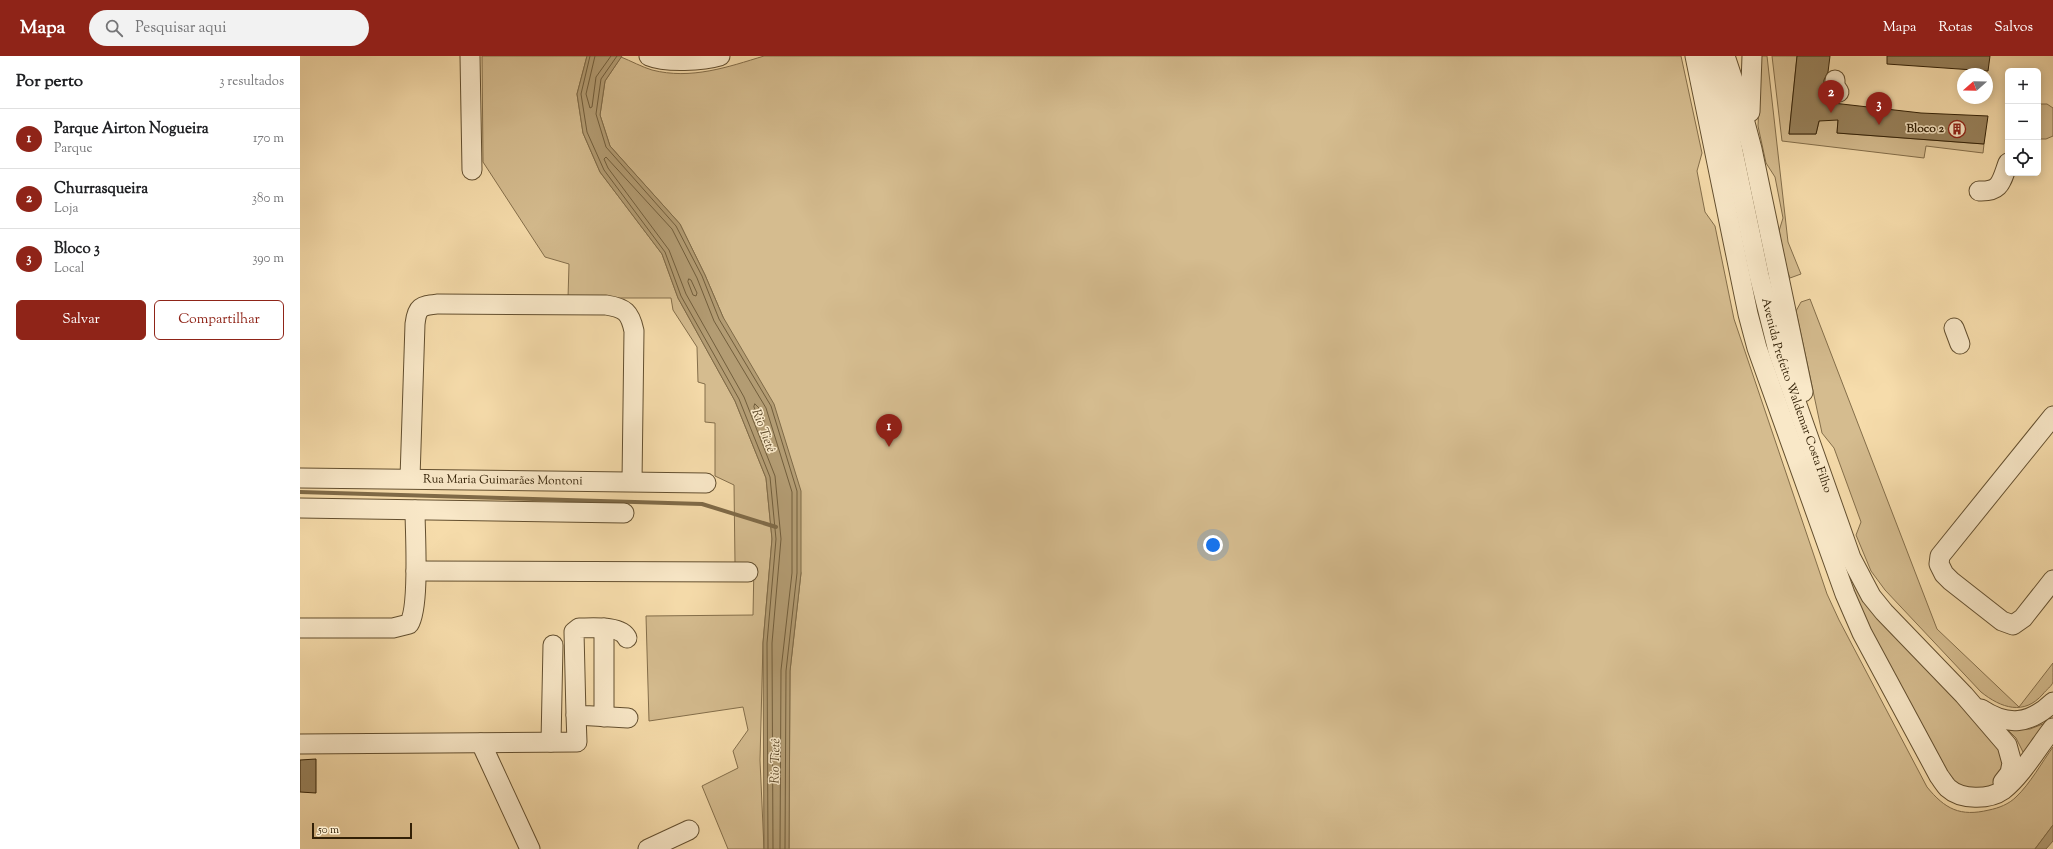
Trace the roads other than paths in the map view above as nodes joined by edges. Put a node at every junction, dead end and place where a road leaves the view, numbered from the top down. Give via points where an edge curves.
1 (470, 56) edge
2 (649, 56) edge
3 (720, 56) edge
4 (1695, 56) edge
5 (1714, 56) edge
6 (1725, 56) edge
7 (1752, 56) edge
8 (1752, 149) junction
9 (472, 170) dead end
10 (2005, 170) edge
11 (1979, 192) dead end
12 (2053, 416) edge
13 (1814, 455) junction
14 (300, 478) edge
15 (410, 478) junction
16 (632, 481) junction
17 (706, 483) dead end
18 (300, 508) edge
19 (415, 510) junction
20 (624, 513) dead end
21 (416, 571) junction
22 (748, 572) dead end
23 (2053, 580) edge
24 (300, 628) edge
25 (604, 628) junction
26 (627, 638) dead end
27 (554, 645) dead end
28 (1964, 695) junction
29 (2053, 702) edge
30 (576, 715) junction
31 (604, 717) junction
32 (628, 718) dead end
33 (2053, 728) edge
34 (551, 742) junction
35 (481, 743) junction
36 (300, 744) edge
37 (1986, 796) junction
38 (689, 830) dead end
39 (530, 849) edge
40 (648, 849) edge

1 - 9 street
2 - 3 street via 672,60
4 - 37 street via 1757,348 1845,594 1862,633 1939,776 1949,788 1962,796
5 - 13 street, Avenida Prefeito Waldemar Costa Filho via 1759,276 1778,351
6 - 8 street
7 - 8 street via 1749,95
8 - 13 street
10 - 11 street via 1997,188 1991,192
12 - 23 street via 1940,556 1939,564 1944,574 1952,581 2002,621 2013,625 2023,618
13 - 28 street, Avenida Prefeito Waldemar Costa Filho via 1851,558 1871,596
14 - 15 street, Rua Maria Guimarães Montoni
15 - 16 street, Rua Maria Guimarães Montoni
15 - 16 street via 415,324 416,313 421,307 438,304 606,305 617,306 626,311 631,317 634,331
16 - 17 street, Rua Maria Guimarães Montoni
18 - 19 street
19 - 20 street
19 - 21 street
21 - 22 street
21 - 24 street via 413,611 409,624 404,627
25 - 26 street via 621,631
25 - 30 street via 579,628 574,632
25 - 31 street
27 - 34 street
28 - 29 street via 1989,715 2008,721 2022,721 2033,717
28 - 37 street via 2002,738 2011,755 2010,773
30 - 31 street
30 - 34 street via 577,742
31 - 32 street
33 - 37 street via 2015,777 2003,789
34 - 35 street
35 - 36 street
35 - 39 street
38 - 40 street

